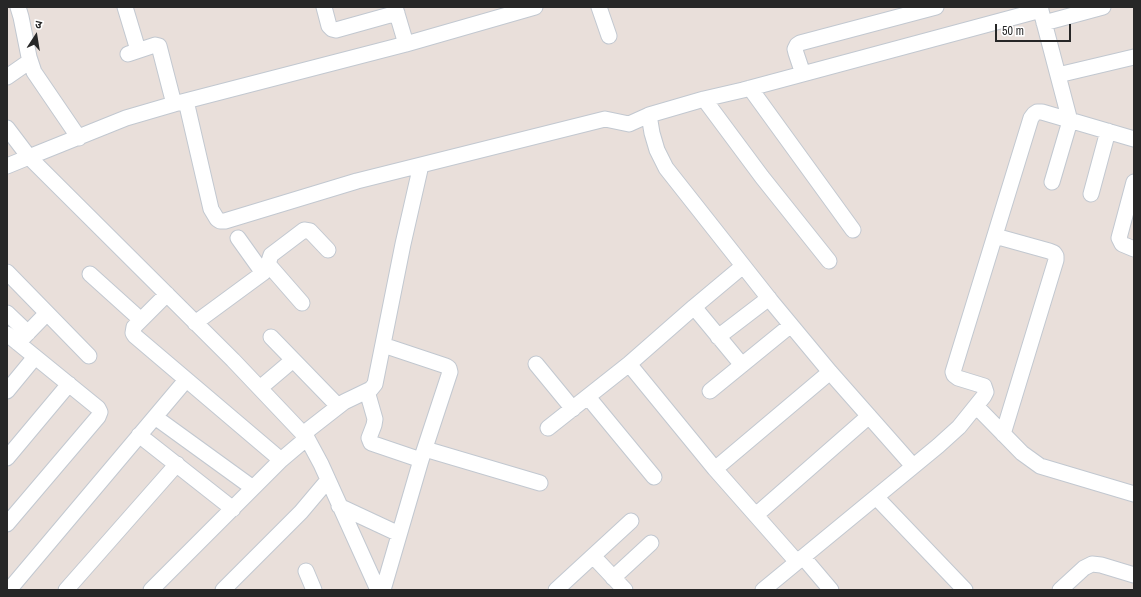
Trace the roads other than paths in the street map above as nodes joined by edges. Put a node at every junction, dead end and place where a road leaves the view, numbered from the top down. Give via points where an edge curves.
1 (18, 7) edge
2 (126, 7) edge
3 (324, 7) edge
4 (535, 7) edge
5 (599, 7) edge
6 (936, 7) edge
7 (1103, 7) edge
8 (396, 10) edge
9 (1042, 13) edge
10 (609, 36) dead end
11 (406, 44) junction
12 (1134, 57) edge
13 (30, 62) junction
14 (803, 74) junction
15 (1058, 75) junction
16 (7, 76) edge
17 (750, 88) junction
18 (704, 99) junction
19 (180, 103) junction
20 (649, 115) junction
21 (1070, 121) junction
22 (7, 128) edge
23 (1108, 131) junction
24 (79, 138) junction
25 (1134, 139) edge
26 (29, 157) junction
27 (421, 165) junction
28 (7, 166) edge
29 (1052, 182) dead end
30 (1134, 184) edge
31 (1091, 194) dead end
32 (1130, 215) edge
33 (853, 230) dead end
34 (995, 236) junction
35 (238, 238) dead end
36 (1134, 249) edge
37 (328, 250) dead end
38 (830, 261) dead end
39 (743, 266) junction
40 (266, 268) junction
41 (90, 274) dead end
42 (10, 280) edge
43 (166, 294) junction
44 (769, 298) junction
45 (302, 303) dead end
46 (694, 307) junction
47 (7, 313) edge
48 (47, 313) junction
49 (141, 320) junction
50 (195, 323) junction
51 (791, 325) junction
52 (18, 337) edge
53 (271, 337) dead end
54 (718, 337) junction
55 (383, 345) junction
56 (89, 356) dead end
57 (35, 357) junction
58 (293, 360) junction
59 (536, 364) dead end
60 (629, 364) junction
61 (742, 365) junction
62 (830, 372) junction
63 (186, 380) junction
64 (69, 384) junction
65 (260, 388) junction
66 (7, 391) edge
67 (710, 391) dead end
68 (367, 392) junction
69 (588, 397) junction
70 (338, 406) junction
71 (977, 407) junction
72 (573, 409) junction
73 (870, 416) junction
74 (155, 417) junction
75 (548, 428) dead end
76 (1003, 434) junction
77 (139, 435) junction
78 (305, 436) junction
79 (423, 454) junction
80 (7, 458) edge
81 (281, 460) junction
82 (177, 464) junction
83 (913, 466) junction
84 (715, 469) junction
85 (654, 476) dead end
86 (328, 480) junction
87 (540, 483) dead end
88 (253, 488) junction
89 (1134, 494) edge
90 (877, 498) junction
91 (339, 506) junction
92 (233, 508) junction
93 (756, 515) junction
94 (8, 519) edge
95 (631, 521) dead end
96 (399, 534) junction
97 (651, 543) dead end
98 (592, 556) junction
99 (800, 559) junction
100 (306, 570) dead end
101 (1134, 575) edge
102 (613, 578) junction
103 (957, 587) edge
104 (1067, 588) edge
105 (9, 590) edge
106 (66, 590) edge
107 (151, 590) edge
108 (223, 590) edge
109 (314, 590) edge
110 (378, 590) edge
111 (383, 590) edge
112 (556, 590) edge
113 (625, 590) edge
114 (763, 590) edge
115 (831, 590) edge

1 - 13 street
2 - 19 street via 133,52 154,45 159,46
3 - 8 street via 329,26 336,30
4 - 11 street
5 - 10 street
6 - 14 street via 800,43 796,52
7 - 9 street
8 - 11 street
9 - 14 street
9 - 15 street
11 - 19 street
12 - 15 street
13 - 16 street
13 - 24 street via 37,78
14 - 17 street
15 - 21 street
17 - 18 street
17 - 33 street
18 - 20 street
18 - 38 street via 762,177
19 - 24 street via 126,118
19 - 27 street via 214,216 220,221
20 - 27 street via 629,124 605,119
20 - 39 street via 657,150 666,168
21 - 23 street
21 - 29 street
21 - 34 street via 1042,112 1034,114 1031,118
22 - 26 street
23 - 25 street
23 - 31 street
24 - 26 street
26 - 28 street
26 - 43 street
27 - 55 street
30 - 32 street
32 - 36 street via 1120,234 1120,241
34 - 71 street via 953,372 956,377 985,388 984,396
34 - 76 street via 1049,251 1056,256
35 - 40 street
37 - 40 street via 306,229 271,255
39 - 44 street
39 - 46 street
40 - 45 street
40 - 50 street
41 - 49 street
42 - 48 street
43 - 49 street
43 - 50 street
44 - 51 street
44 - 54 street
46 - 54 street
46 - 60 street
47 - 52 street
48 - 52 street
48 - 56 street
49 - 63 street via 133,330 135,336
50 - 65 street
51 - 61 street
51 - 62 street
52 - 57 street
53 - 58 street
54 - 61 street
55 - 68 street via 375,384
55 - 79 street via 449,368 449,377
57 - 64 street
57 - 66 street
58 - 65 street
58 - 70 street
59 - 72 street
60 - 69 street
60 - 84 street
61 - 67 street
62 - 73 street
62 - 84 street
63 - 74 street
63 - 81 street
64 - 80 street
64 - 94 street via 98,408 100,414
65 - 78 street
68 - 70 street
68 - 79 street via 375,419 369,438 371,443
69 - 72 street
69 - 85 street
70 - 78 street
71 - 76 street
71 - 83 street via 959,427
72 - 75 street
73 - 83 street
73 - 93 street
74 - 77 street
74 - 88 street
76 - 89 street via 1040,466
77 - 82 street
77 - 105 street
78 - 81 street
78 - 86 street
79 - 87 street
79 - 96 street
81 - 88 street
82 - 92 street
82 - 106 street
83 - 90 street
84 - 93 street
86 - 91 street
86 - 108 street via 301,512
88 - 92 street
90 - 99 street
90 - 103 street
91 - 96 street
91 - 110 street
92 - 107 street
93 - 99 street
95 - 98 street
96 - 111 street
97 - 102 street
98 - 102 street
98 - 112 street
99 - 114 street
99 - 115 street
100 - 109 street
101 - 104 street via 1092,564 1084,568
102 - 113 street

